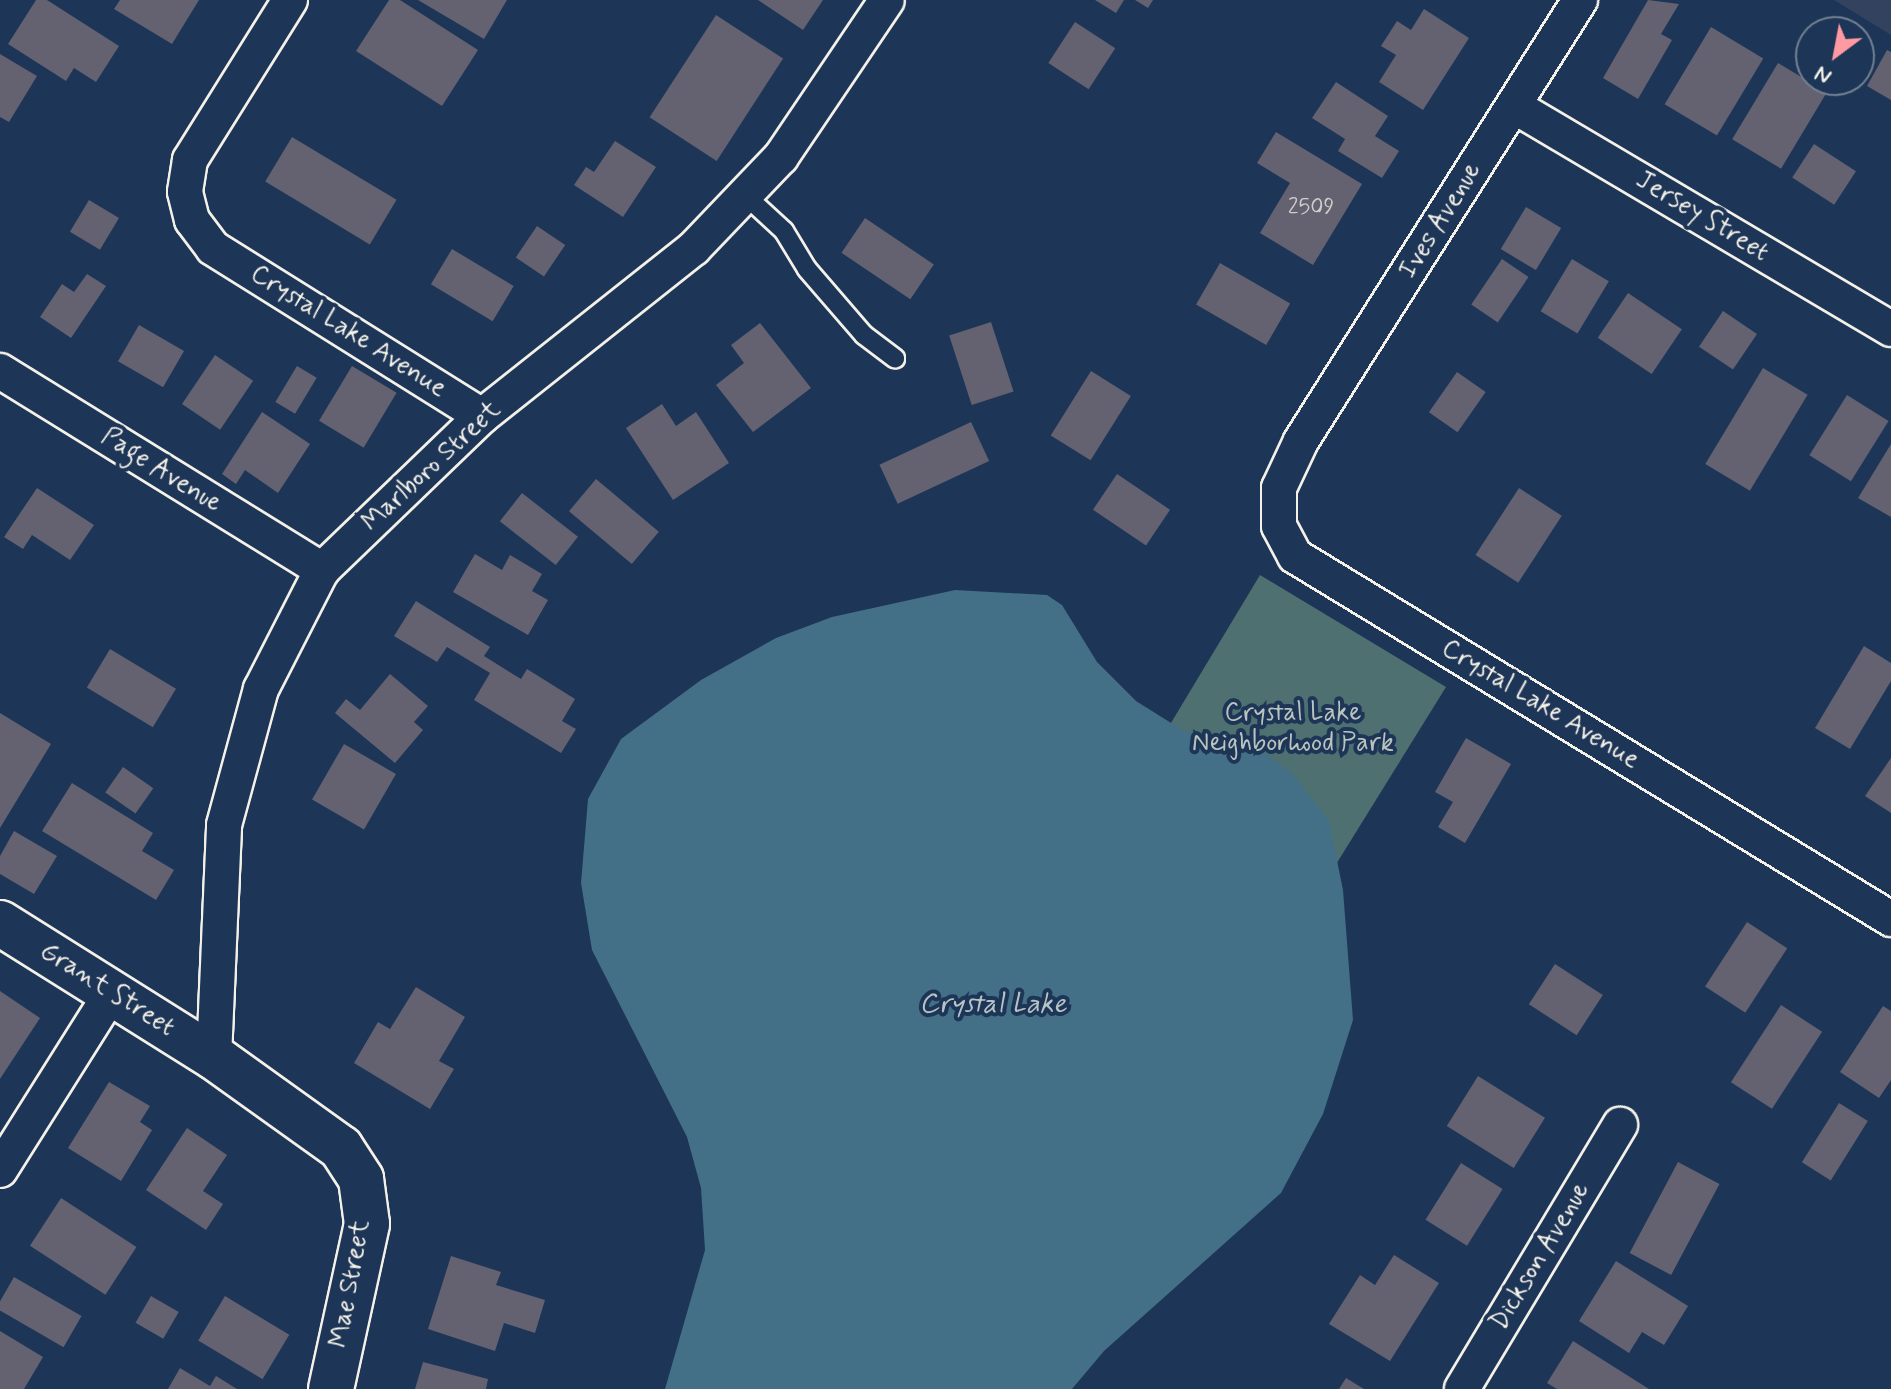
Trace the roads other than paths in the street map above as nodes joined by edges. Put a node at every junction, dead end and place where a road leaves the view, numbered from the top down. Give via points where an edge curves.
1 (290, 0) edge
2 (887, 0) edge
3 (1580, 0) edge
4 (1514, 106) junction
5 (745, 195) junction
6 (1891, 329) edge
7 (895, 358) dead end
8 (0, 371) edge
9 (482, 416) junction
10 (1301, 441) joint
11 (322, 570) junction
12 (1891, 918) edge
13 (0, 923) edge
14 (112, 992) junction
15 (214, 1057) junction
16 (1620, 1125) dead end
17 (0, 1170) edge
18 (331, 1389) edge
19 (1462, 1389) edge

1 - 9 street, Crystal Lake Avenue via 190,160 185,192 192,220 213,248
2 - 5 street, Marlboro Street via 781,157
3 - 4 street, Ives Avenue
4 - 6 street, Jersey Street
4 - 10 street, Ives Avenue
5 - 7 lane via 784,231 807,269 864,335
5 - 9 street, Marlboro Street via 694,248
8 - 11 street, Page Avenue
9 - 11 street, Marlboro Street
10 - 12 street, Crystal Lake Avenue via 1279,488 1279,526 1295,556
11 - 15 street, Marlboro Street via 261,689 224,825
13 - 14 street, Grant Street
14 - 15 street, Grant Street
14 - 17 street
15 - 18 street, Mae Street via 341,1148 361,1179 367,1224
16 - 19 street, Dickson Avenue

